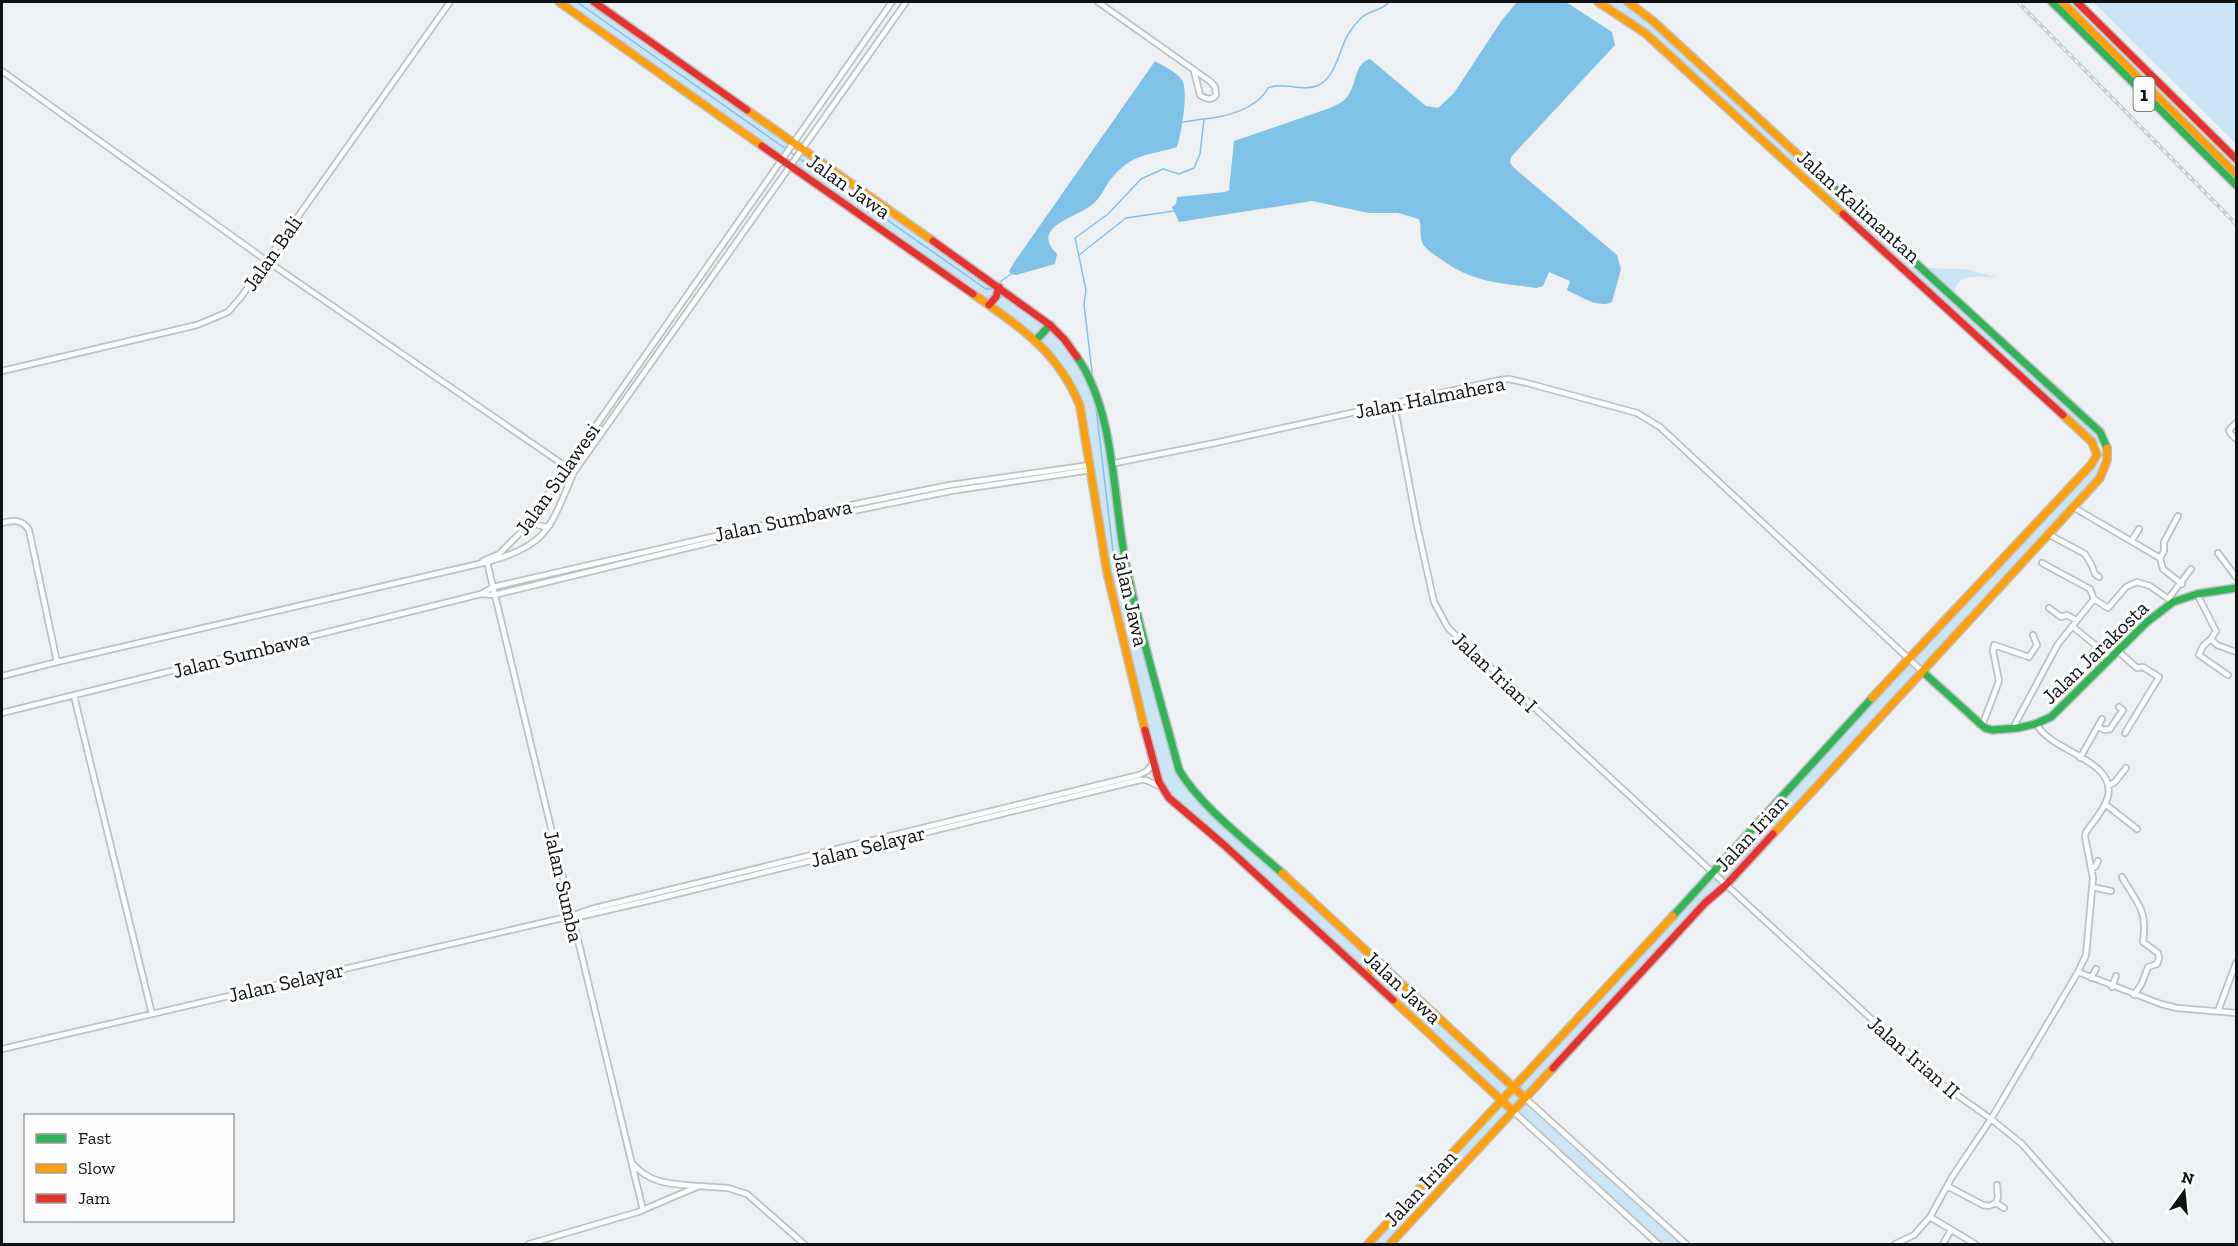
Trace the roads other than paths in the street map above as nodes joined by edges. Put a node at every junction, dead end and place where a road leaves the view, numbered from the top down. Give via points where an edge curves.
1 (450, 2) edge
2 (559, 2) edge
3 (594, 2) edge
4 (892, 2) edge
5 (906, 2) edge
6 (1098, 2) edge
7 (1598, 2) edge
8 (1628, 2) edge
9 (2052, 2) edge
10 (2062, 2) edge
11 (2068, 2) edge
12 (2077, 2) edge
13 (1194, 70) junction
14 (2, 71) edge
15 (792, 144) junction
16 (801, 150) junction
17 (783, 157) junction
18 (2236, 159) edge
19 (791, 163) junction
20 (2236, 168) edge
21 (2236, 174) edge
22 (2236, 185) edge
23 (1843, 196) junction
24 (1833, 206) junction
25 (267, 261) junction
26 (999, 287) junction
27 (989, 305) junction
28 (1050, 325) junction
29 (1036, 340) junction
30 (2, 371) edge
31 (1394, 404) junction
32 (2236, 423) edge
33 (2100, 432) junction
34 (2236, 439) edge
35 (2092, 442) junction
36 (1110, 464) junction
37 (2091, 464) junction
38 (566, 466) junction
39 (1090, 467) junction
40 (574, 472) junction
41 (2104, 472) junction
42 (2073, 507) junction
43 (533, 516) junction
44 (2178, 516) dead end
45 (2, 523) edge
46 (550, 525) junction
47 (2139, 529) dead end
48 (732, 534) junction
49 (2048, 534) junction
50 (2132, 540) junction
51 (2218, 553) dead end
52 (2160, 558) junction
53 (487, 562) junction
54 (478, 563) junction
55 (2042, 563) dead end
56 (2191, 569) dead end
57 (2099, 577) dead end
58 (2236, 577) edge
59 (2182, 584) junction
60 (493, 587) junction
61 (2236, 588) edge
62 (481, 594) junction
63 (494, 594) junction
64 (2197, 594) junction
65 (2094, 599) junction
66 (2171, 600) junction
67 (2049, 608) dead end
68 (2076, 620) junction
69 (2072, 626) junction
70 (2033, 635) dead end
71 (2211, 639) junction
72 (2118, 651) junction
73 (2236, 652) edge
74 (2111, 658) junction
75 (1908, 659) junction
76 (57, 662) junction
77 (1923, 672) junction
78 (2228, 675) dead end
79 (2, 676) edge
80 (75, 696) junction
81 (2118, 706) dead end
82 (2, 713) edge
83 (2102, 719) dead end
84 (2037, 724) junction
85 (1982, 726) junction
86 (2098, 726) junction
87 (2013, 728) junction
88 (2125, 732) dead end
89 (2080, 758) junction
90 (1153, 762) junction
91 (2126, 768) dead end
92 (1121, 783) junction
93 (2108, 786) junction
94 (1163, 788) junction
95 (2105, 804) junction
96 (2137, 829) dead end
97 (2098, 861) dead end
98 (2091, 869) junction
99 (1713, 873) junction
100 (2122, 877) dead end
101 (1725, 885) junction
102 (2092, 887) junction
103 (2111, 891) dead end
104 (571, 916) junction
105 (1380, 963) junction
106 (2236, 963) edge
107 (2096, 969) dead end
108 (2078, 972) junction
109 (1366, 975) junction
110 (2116, 976) dead end
111 (2091, 978) junction
112 (2112, 987) junction
113 (2134, 995) junction
114 (2218, 1011) junction
115 (2236, 1013) edge
116 (152, 1014) junction
117 (2, 1049) edge
118 (1515, 1088) junction
119 (1525, 1098) junction
120 (1502, 1101) junction
121 (1513, 1111) junction
122 (1991, 1119) junction
123 (631, 1162) junction
124 (1997, 1185) dead end
125 (699, 1186) junction
126 (1947, 1186) junction
127 (1996, 1203) junction
128 (2004, 1208) dead end
129 (643, 1210) junction
130 (1930, 1217) junction
131 (1951, 1230) junction
132 (529, 1245) edge
133 (804, 1245) edge
134 (1368, 1245) edge
135 (1390, 1245) edge
136 (1658, 1245) edge
137 (1686, 1245) edge
138 (1895, 1245) edge
139 (1943, 1245) edge
140 (1975, 1245) edge
141 (2110, 1245) edge

1 - 25 street, Jalan Bali
2 - 17 main road, Jalan Jawa
3 - 15 main road, Jalan Jawa
4 - 15 street, Jalan Sulawesi
5 - 16 street, Jalan Sulawesi
6 - 13 street
7 - 24 main road, Jalan Kalimantan via 1645,33
8 - 23 main road, Jalan Kalimantan
9 - 22 main road, 1
10 - 21 main road, 1
11 - 20 main road, 1
12 - 18 main road, 1
13 - 13 street via 1215,87 1213,98 1200,95
14 - 25 street
15 - 16 main road, Jalan Jawa
15 - 17 street, Jalan Sulawesi
16 - 19 street, Jalan Sulawesi
16 - 26 main road, Jalan Jawa
17 - 19 main road, Jalan Jawa
17 - 38 street, Jalan Sulawesi
19 - 27 main road, Jalan Jawa
19 - 40 street, Jalan Sulawesi
23 - 24 main road
23 - 33 main road, Jalan Kalimantan
24 - 35 main road, Jalan Kalimantan
25 - 30 street, Jalan Bali via 241,297 218,318
25 - 38 street
26 - 27 main road
26 - 28 main road, Jalan Jawa
27 - 29 main road, Jalan Jawa
28 - 29 main road
28 - 36 main road, Jalan Jawa via 1075,352 1092,382 1102,409
29 - 39 main road, Jalan Jawa via 1058,362 1076,394
31 - 36 street, Jalan Halmahera
31 - 75 street, Jalan Halmahera via 1509,379 1647,418
31 - 99 street, Jalan Irian I via 1434,602 1443,620
32 - 34 street via 2229,430
33 - 35 main road via 2100,443
33 - 41 main road via 2109,452
35 - 37 main road via 2097,452
36 - 105 main road, Jalan Jawa via 1128,577 1179,770 1203,800
37 - 41 main road via 2099,463
37 - 75 main road, Jalan Irian
38 - 40 street
38 - 43 street, Jalan Sulawesi
39 - 48 street, Jalan Sumbawa via 950,485
39 - 90 main road, Jalan Jawa via 1107,572
40 - 46 street, Jalan Sulawesi
41 - 42 main road, Jalan Irian
42 - 49 main road, Jalan Irian
42 - 50 street
43 - 46 street via 538,525
43 - 54 street, Jalan Sulawesi via 509,546
44 - 52 street
45 - 76 street via 19,521 29,530
46 - 53 street, Jalan Sulawesi via 531,545
47 - 50 street
48 - 60 street, Jalan Sumbawa
48 - 63 street, Jalan Sumbawa
49 - 57 street via 2085,554
49 - 77 main road, Jalan Irian
50 - 52 street
51 - 58 street
52 - 59 street via 2163,569
53 - 54 street, Jalan Sulawesi
53 - 60 street, Jalan Sumba
54 - 76 street
55 - 65 street via 2090,590
56 - 59 street
59 - 66 street
60 - 62 street, Jalan Sumbawa
60 - 63 street, Jalan Sumba
61 - 64 main road, Jalan Jarakosta
62 - 63 street, Jalan Sumbawa
62 - 80 street, Jalan Sumbawa
63 - 104 street, Jalan Sumba
64 - 66 main road, Jalan Jarakosta
64 - 71 street via 2217,631
65 - 66 street via 2108,608 2122,590 2138,582
65 - 68 street
66 - 72 main road, Jalan Jarakosta
67 - 68 street via 2061,617 2067,615
68 - 69 street
69 - 74 street
69 - 87 street
70 - 85 street via 2037,645 2029,657 1994,645 1999,681
71 - 73 street
71 - 78 street via 2199,655
72 - 74 main road, Jalan Jarakosta
72 - 88 street via 2137,667 2159,677
74 - 84 main road, Jalan Jarakosta via 2058,712
75 - 77 street, Jalan Halmahera
75 - 99 main road, Jalan Irian
76 - 79 street
77 - 85 main road
77 - 101 main road, Jalan Irian
80 - 82 street, Jalan Sumbawa
80 - 116 street
81 - 86 street via 2123,710 2110,729
83 - 86 street
84 - 87 main road, Jalan Jarakosta
84 - 89 street via 2045,736
85 - 87 main road, Jalan Jarakosta via 1992,730
86 - 89 street
89 - 93 street via 2102,771
90 - 92 street, Jalan Selayar via 1143,774
90 - 94 main road, Jalan Jawa
91 - 93 street
92 - 94 street, Jalan Selayar via 1144,780
92 - 104 street, Jalan Selayar
93 - 95 street
94 - 109 main road, Jalan Jawa via 1178,806
95 - 96 street
95 - 98 street via 2085,835
97 - 98 street
98 - 102 street
99 - 101 street, Jalan Irian II
99 - 118 main road, Jalan Irian
100 - 113 street via 2144,915 2143,942 2159,957 2157,964 2148,968
101 - 119 main road, Jalan Irian
101 - 122 street, Jalan Irian II via 1944,1085
102 - 103 street
102 - 108 street via 2086,955
104 - 116 street, Jalan Selayar
104 - 123 street, Jalan Sumba
105 - 109 main road
105 - 118 main road, Jalan Jawa
106 - 114 street
107 - 111 street
108 - 111 street
108 - 122 street
109 - 120 main road, Jalan Jawa
110 - 112 street
111 - 112 street
112 - 113 street
113 - 114 street via 2177,1008
114 - 115 street
116 - 117 street, Jalan Selayar
118 - 119 main road, Jalan Jawa
118 - 120 main road, Jalan Irian
119 - 121 main road, Jalan Irian
119 - 137 street, Jalan Jawa
120 - 121 main road, Jalan Jawa
120 - 134 main road, Jalan Irian
121 - 135 main road, Jalan Irian
121 - 136 street, Jalan Jawa
122 - 126 street
122 - 141 street, Jalan Irian II via 2035,1158
123 - 125 street via 657,1181
123 - 129 street, Jalan Sumba
124 - 127 street
125 - 129 street
125 - 133 street via 747,1194
126 - 127 street via 1983,1205
126 - 130 street
127 - 128 street
129 - 132 street
130 - 131 street
130 - 138 street via 1914,1235
131 - 139 street
131 - 140 street

